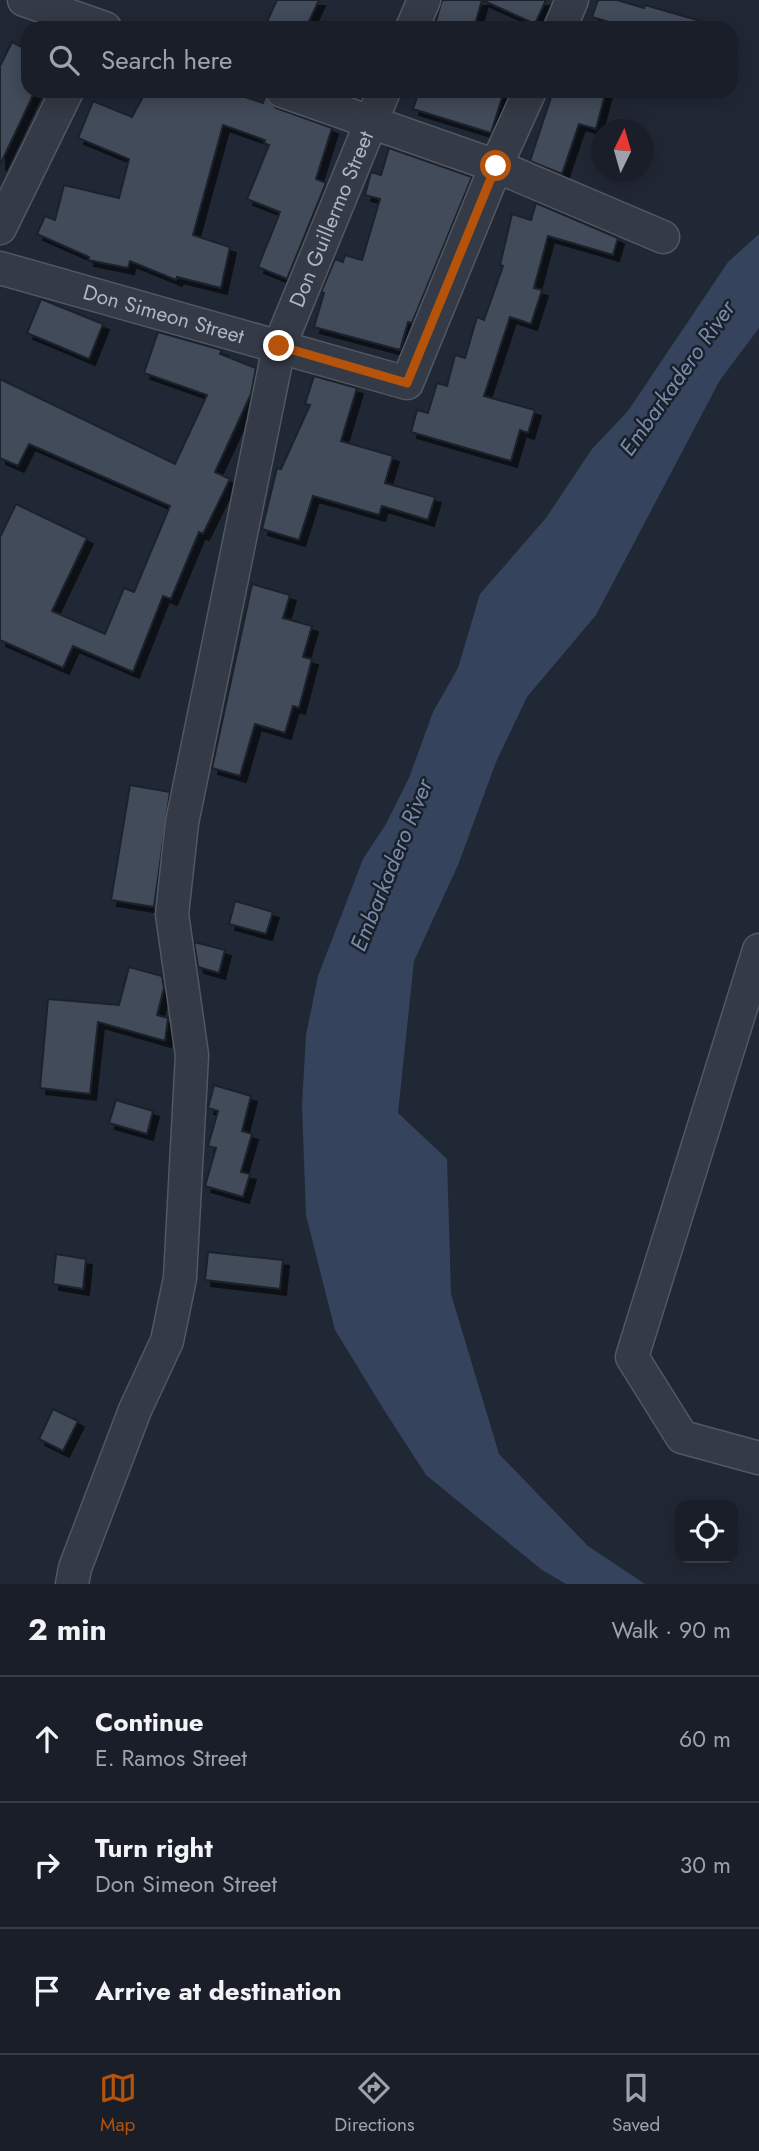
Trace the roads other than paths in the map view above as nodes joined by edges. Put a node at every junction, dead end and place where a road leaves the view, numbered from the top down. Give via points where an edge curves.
1 (24, 0) edge
2 (424, 0) edge
3 (572, 0) edge
4 (103, 20) edge
5 (415, 21) edge
6 (562, 21) edge
7 (64, 98) edge
8 (302, 98) edge
9 (381, 98) edge
10 (527, 98) edge
11 (370, 122) junction
12 (496, 166) junction
13 (0, 229) edge
14 (663, 237) dead end
15 (0, 268) edge
16 (279, 346) junction
17 (757, 962) edge
18 (759, 1458) edge
19 (72, 1584) edge

1 - 4 street
2 - 5 street
3 - 6 street
7 - 13 street
8 - 11 street
9 - 11 street, Don Guillermo Street
10 - 12 street
11 - 12 street
11 - 16 street, Don Guillermo Street
12 - 14 street
12 - 16 street, Don Simeon Street via 407,383
15 - 16 street, Don Simeon Street
16 - 19 street, Don Guillermo Street via 182,823 172,914 192,1055 180,1278 167,1341 135,1410
17 - 18 street via 632,1357 682,1437

